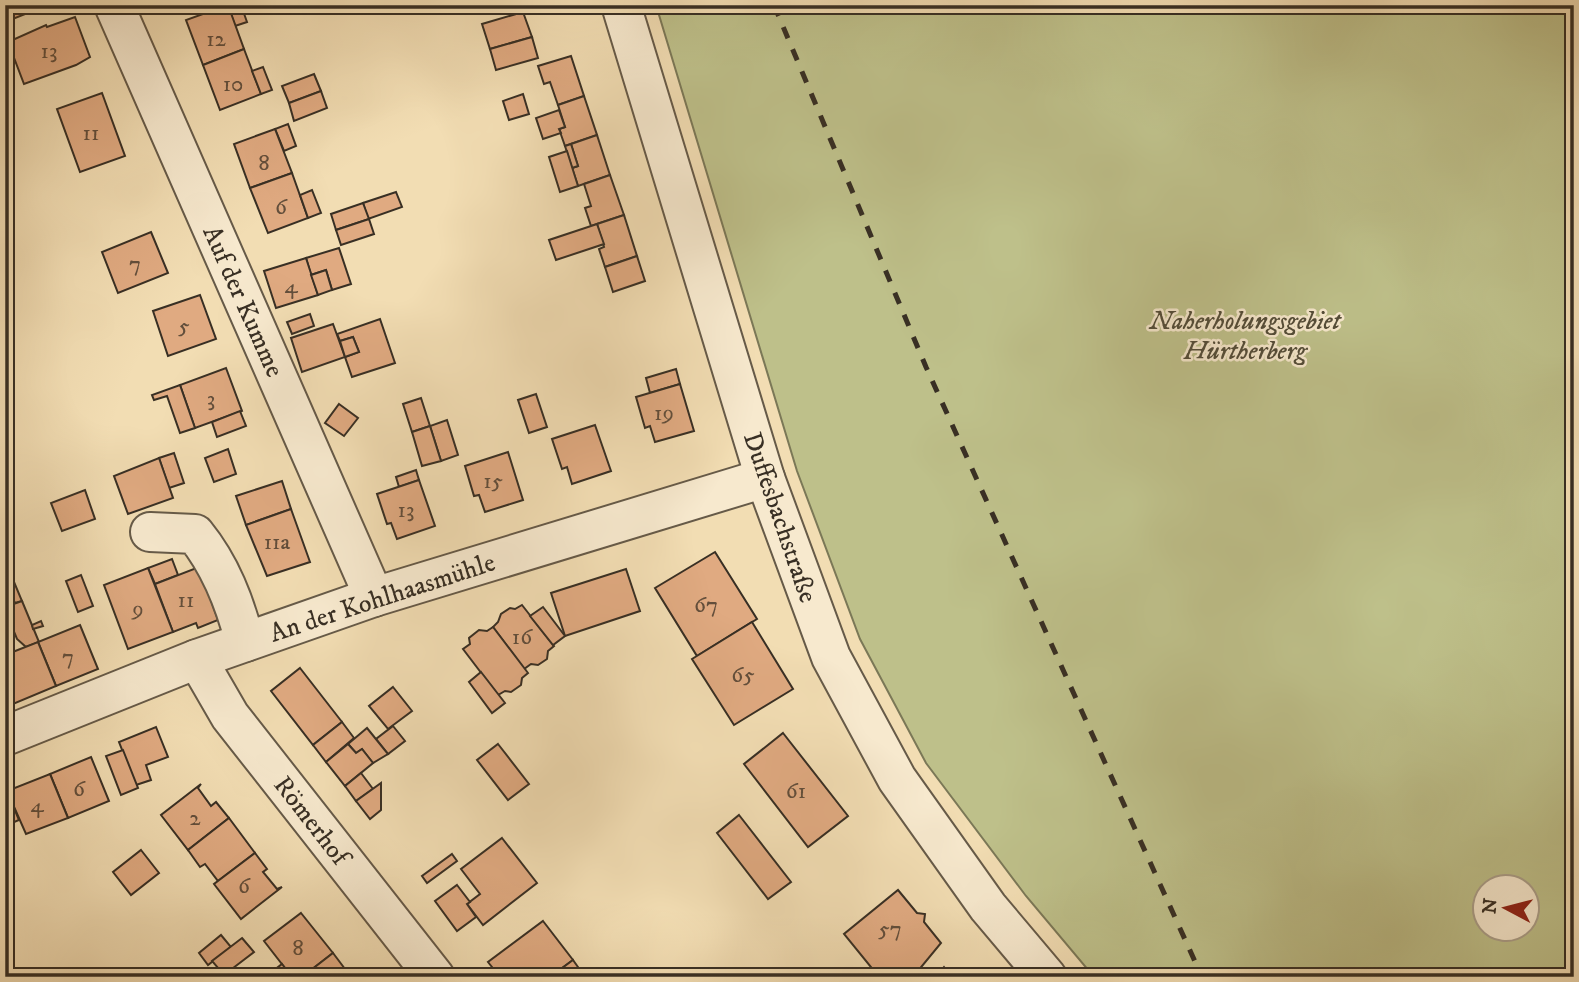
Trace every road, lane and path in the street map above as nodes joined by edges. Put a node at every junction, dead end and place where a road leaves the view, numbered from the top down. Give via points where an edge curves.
1 (114, 5) edge
2 (621, 5) edge
3 (765, 478) junction
4 (150, 532) dead end
5 (374, 597) junction
6 (245, 642) junction
7 (197, 659) junction
8 (5, 736) edge
9 (435, 977) edge
10 (1047, 977) edge

1 - 5 street, Auf der Kumme
2 - 3 street, Duffesbachstraße
3 - 5 street, An der Kohlhaasmühle
3 - 10 street, Duffesbachstraße via 831,657 897,779 988,907
4 - 6 street via 195,534 209,551 234,603
5 - 6 street, An der Kohlhaasmühle
6 - 7 street, An der Kohlhaasmühle
7 - 8 street, An der Kohlhaasmühle
7 - 9 street, Römerhof via 230,716

